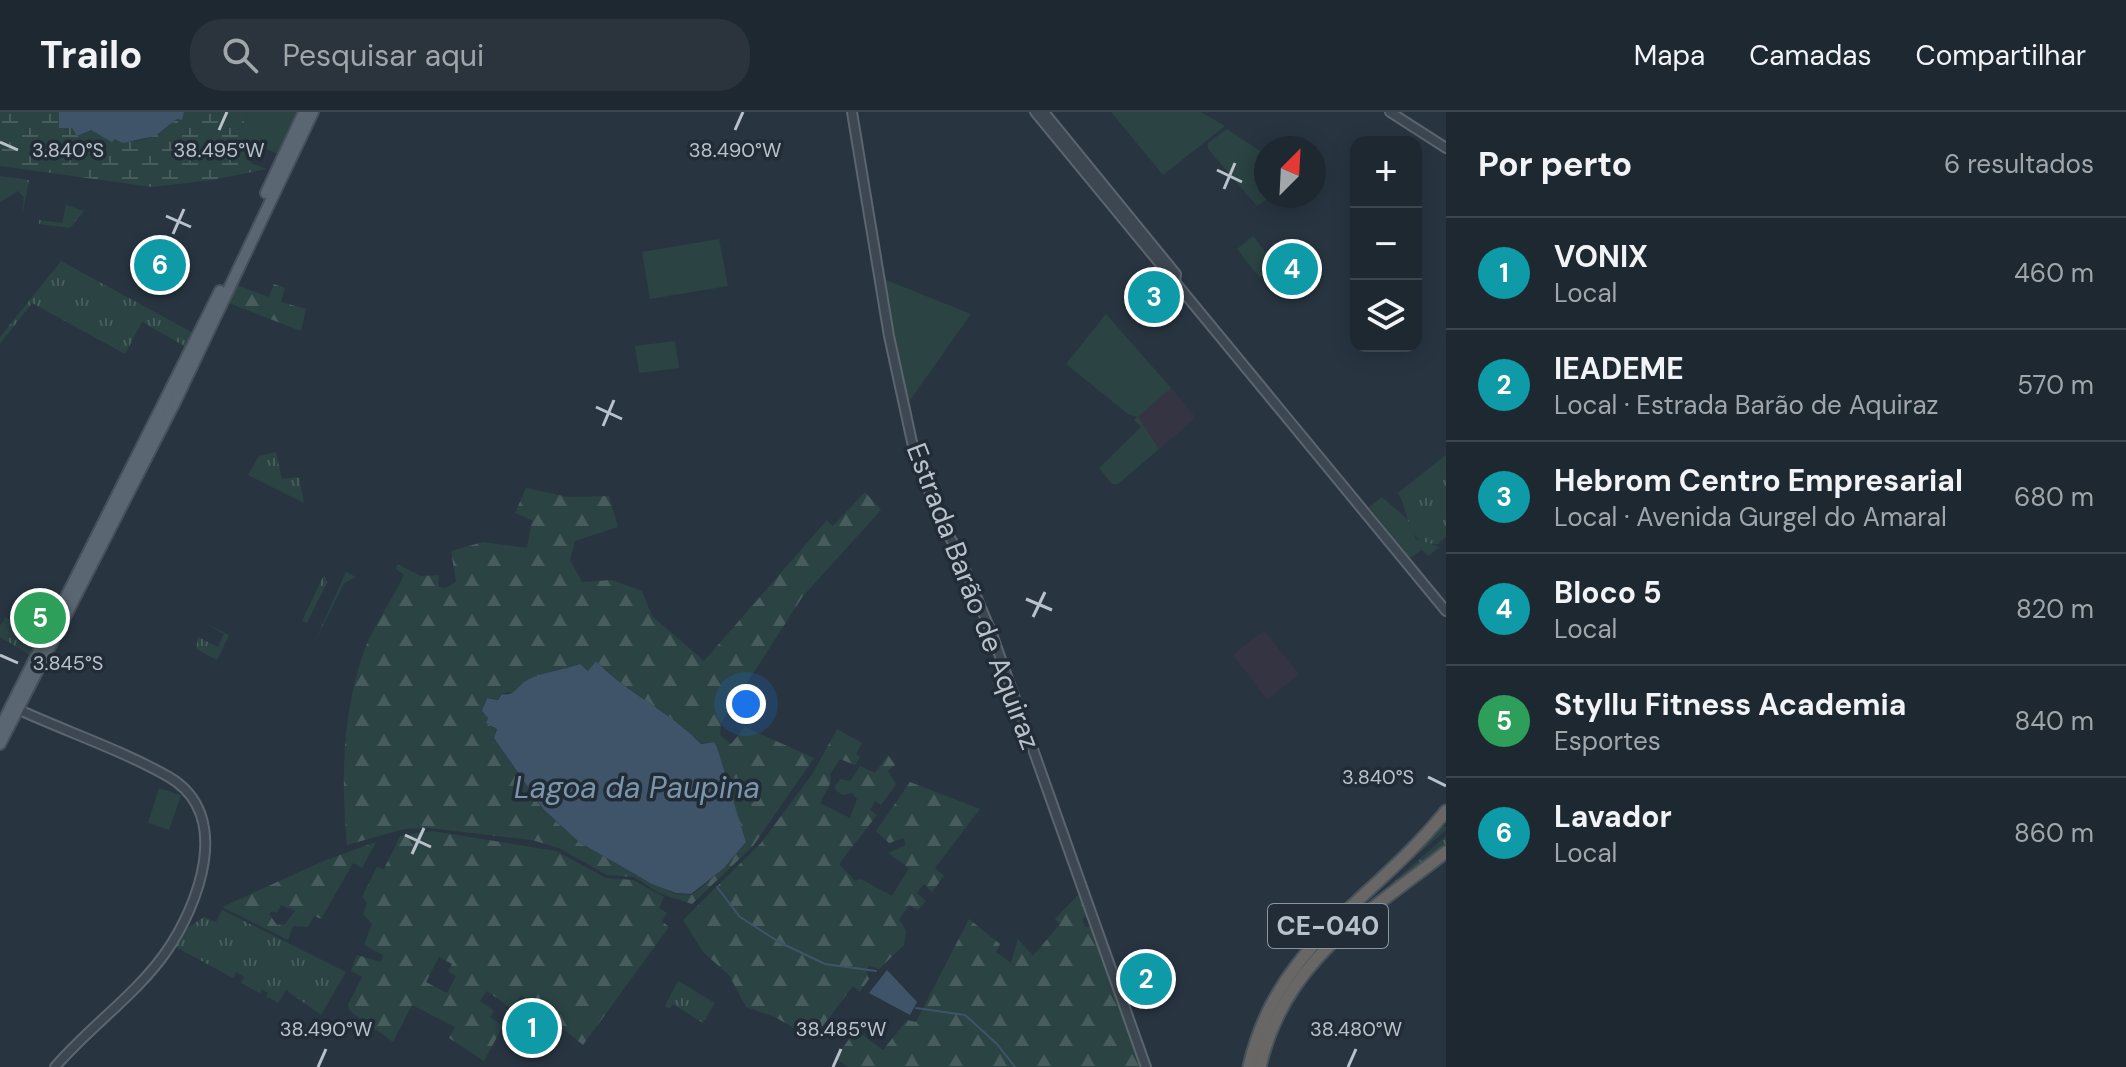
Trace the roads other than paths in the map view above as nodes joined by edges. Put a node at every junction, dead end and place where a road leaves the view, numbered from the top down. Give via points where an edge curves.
1 (304, 112) edge
2 (313, 112) edge
3 (852, 112) edge
4 (1035, 112) edge
5 (1044, 112) edge
6 (1390, 112) edge
7 (1446, 148) edge
8 (1175, 282) junction
9 (208, 326) junction
10 (1446, 611) edge
11 (15, 708) junction
12 (0, 728) edge
13 (0, 744) edge
14 (1446, 811) edge
15 (1446, 852) edge
16 (55, 1067) edge
17 (1146, 1067) edge
18 (1249, 1067) edge
19 (1260, 1067) edge

1 - 9 main road
2 - 9 main road
3 - 17 street, Estrada Barão de Aquiraz via 912,442 938,517 992,634
4 - 8 street
5 - 8 street via 1176,274
6 - 7 street
8 - 10 street
9 - 11 main road
11 - 12 main road
11 - 13 main road
11 - 16 street via 175,782 193,802 205,832 206,852 195,896 165,953
14 - 18 highway, CE-040 via 1293,966 1262,1023
15 - 19 highway, CE-040 via 1316,957 1281,1009

